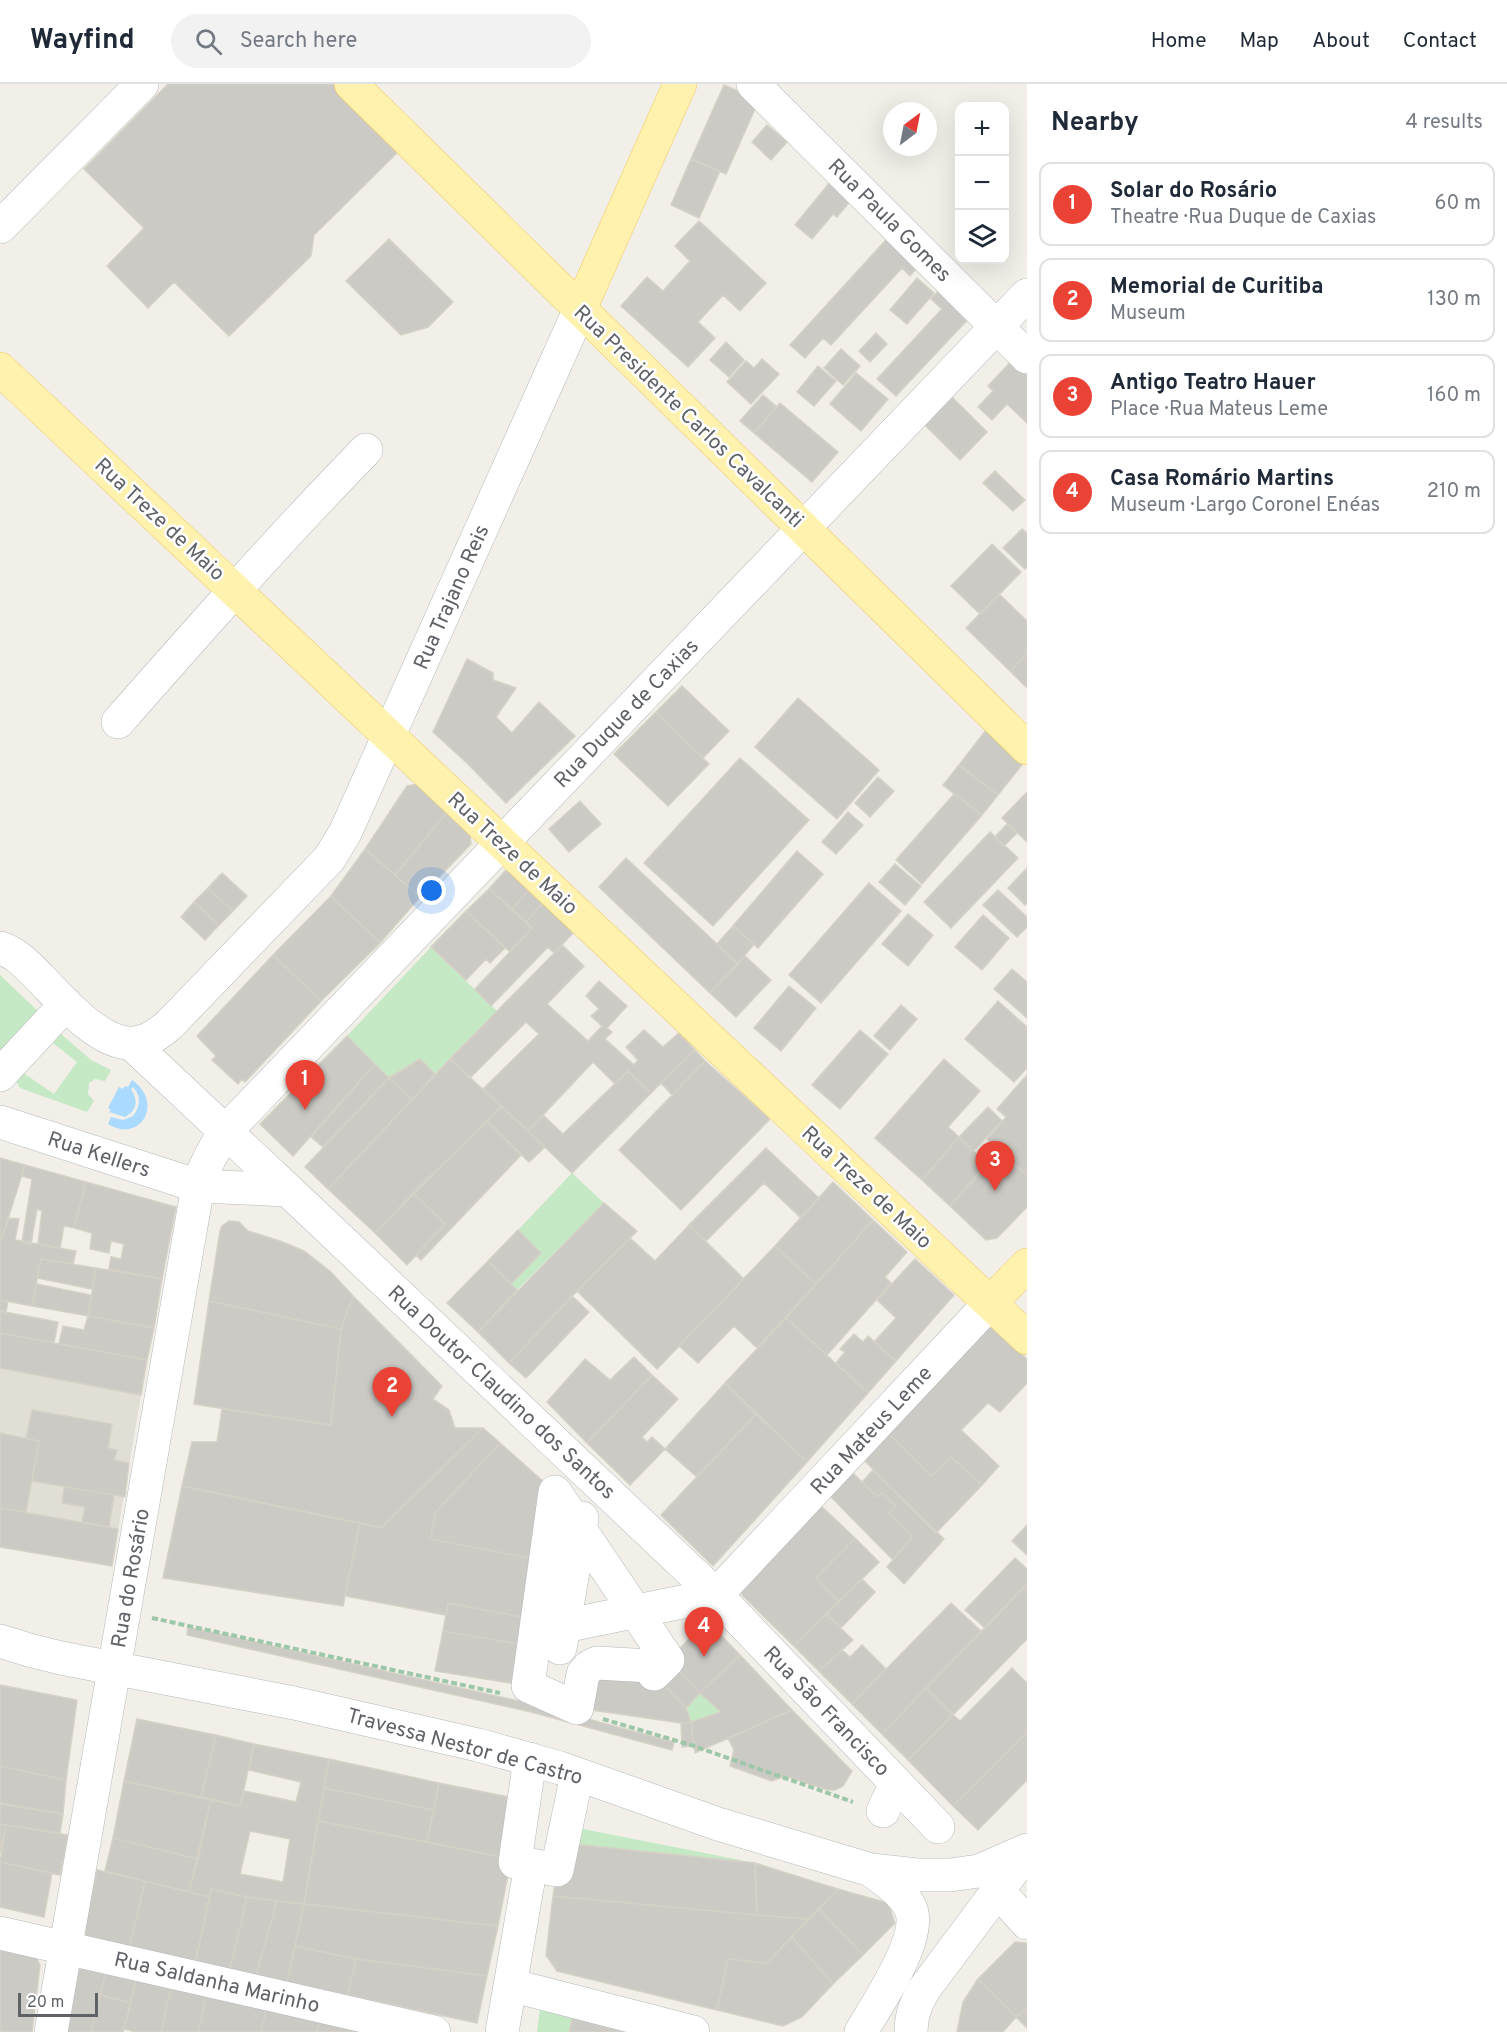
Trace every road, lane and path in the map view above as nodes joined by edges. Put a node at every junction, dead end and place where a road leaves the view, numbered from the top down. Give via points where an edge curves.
1 (142, 84) edge
2 (351, 84) edge
3 (680, 84) edge
4 (753, 84) edge
5 (0, 227) edge
6 (1027, 295) edge
7 (580, 309) junction
8 (996, 327) junction
9 (1027, 357) edge
10 (0, 369) edge
11 (366, 450) dead end
12 (803, 528) junction
13 (234, 589) junction
14 (118, 722) dead end
15 (389, 735) junction
16 (1027, 748) edge
17 (502, 843) junction
18 (0, 948) edge
19 (66, 1004) junction
20 (132, 1044) junction
21 (0, 1075) edge
22 (0, 1122) edge
23 (226, 1131) junction
24 (198, 1186) junction
25 (288, 1190) junction
26 (1027, 1265) edge
27 (990, 1303) junction
28 (1027, 1338) edge
29 (589, 1474) junction
30 (716, 1595) junction
31 (124, 1612) junction
32 (0, 1641) edge
33 (0, 1663) edge
34 (114, 1667) junction
35 (534, 1688) junction
36 (595, 1717) dead end
37 (530, 1759) junction
38 (577, 1775) junction
39 (877, 1799) junction
40 (938, 1827) dead end
41 (1027, 1851) edge
42 (531, 1865) junction
43 (871, 1870) junction
44 (998, 1891) junction
45 (1027, 1923) edge
46 (0, 1933) edge
47 (65, 1948) junction
48 (510, 1985) junction
49 (51, 2032) edge
50 (434, 2032) edge
51 (502, 2032) edge
52 (693, 2032) edge
53 (861, 2032) edge
54 (910, 2032) edge

1 - 5 street
2 - 7 main road, Rua Presidente Carlos Cavalcanti
3 - 7 main road, Rua Trajano Reis
4 - 8 street, Rua Paula Gomes
6 - 8 street, Rua Duque de Caxias
7 - 12 main road, Rua Presidente Carlos Cavalcanti
7 - 15 street, Rua Trajano Reis
8 - 9 street, Rua Paula Gomes
8 - 12 street, Rua Duque de Caxias
10 - 13 main road, Rua Treze de Maio
11 - 13 street
12 - 16 main road, Rua Presidente Carlos Cavalcanti
12 - 17 street, Rua Duque de Caxias
13 - 14 street
13 - 15 main road, Rua Treze de Maio
15 - 17 main road, Rua Treze de Maio
15 - 20 street, Rua Trajano Reis via 345,833 329,859 171,1024 160,1034
17 - 23 street, Rua Duque de Caxias
17 - 27 main road, Rua Treze de Maio
18 - 19 street via 25,962
19 - 20 street via 103,1035
19 - 21 street
20 - 23 street, Rua Doutor Claudino dos Santos
22 - 24 street, Rua Kellers
23 - 24 street, Rua do Rosário
23 - 25 street, Rua Doutor Claudino dos Santos
24 - 25 street
24 - 31 street, Rua do Rosário
25 - 29 street, Rua Doutor Claudino dos Santos
26 - 27 main road, Rua Mateus Leme
27 - 28 main road, Rua Treze de Maio
27 - 30 street, Rua Mateus Leme
29 - 30 street, Rua Doutor Claudino dos Santos
29 - 30 street via 562,1637
30 - 39 street, Rua São Francisco
31 - 34 street, Rua do Rosário
31 - 35 path via 531,1700
32 - 34 street, Travessa Nestor de Castro
33 - 34 street via 84,1682
34 - 37 street, Travessa Nestor de Castro via 305,1705
34 - 47 street, Rua do Rosário
35 - 35 street via 577,1708 583,1674 589,1667 597,1663 651,1666 654,1674 668,1660 555,1492 528,1686
36 - 39 path
37 - 38 street, Travessa Nestor de Castro
37 - 42 street via 515,1862
38 - 42 street via 557,1870
38 - 43 street, Travessa Nestor de Castro via 718,1824
39 - 40 street, Rua São Francisco
41 - 43 street, Travessa Nestor de Castro via 979,1871 950,1875
41 - 44 street
42 - 48 street
43 - 53 street via 898,1891 910,1907 913,1926 899,1964
44 - 45 street
44 - 54 street via 925,1988 914,2006
46 - 47 street, Rua Saldanha Marinho
47 - 49 street, Rua do Rosário
47 - 50 street, Rua Saldanha Marinho
48 - 51 street
48 - 52 street

